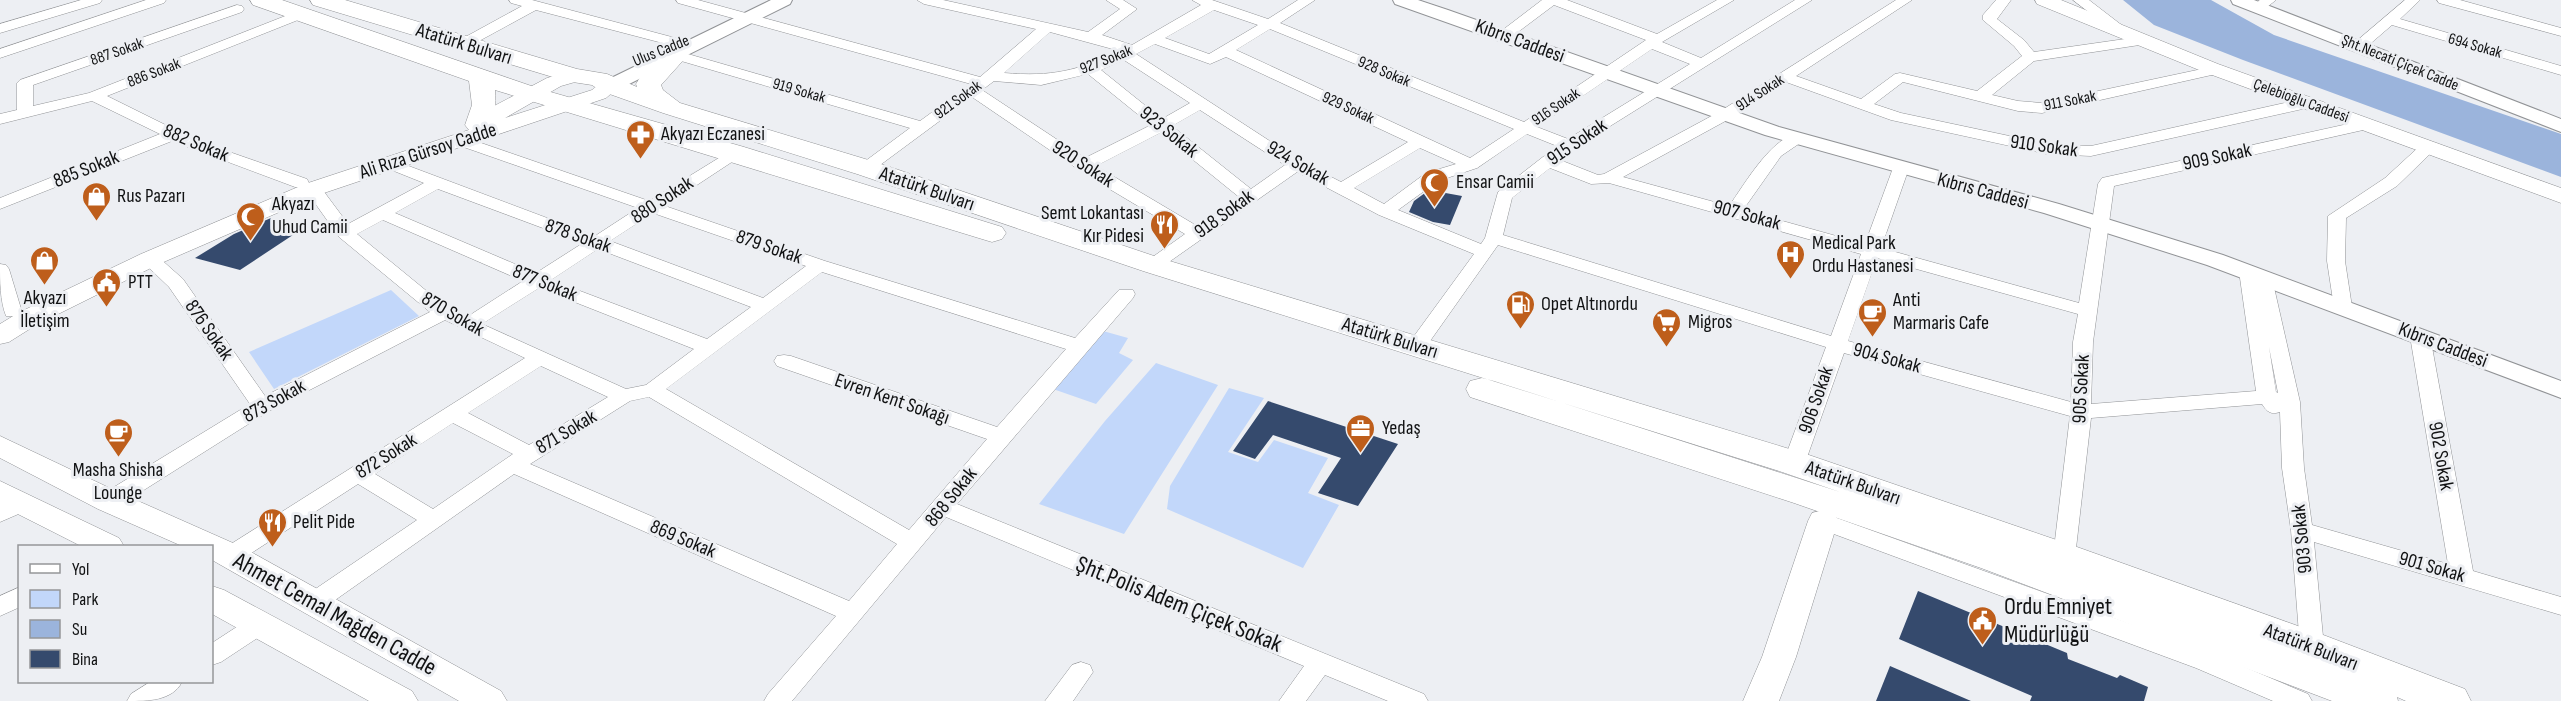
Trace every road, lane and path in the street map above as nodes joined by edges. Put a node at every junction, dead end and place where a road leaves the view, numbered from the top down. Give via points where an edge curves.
1 (95, 0) edge
2 (159, 0) edge
3 (261, 0) edge
4 (516, 0) edge
5 (683, 0) edge
6 (782, 0) edge
7 (924, 0) edge
8 (1113, 0) edge
9 (1308, 0) edge
10 (1401, 0) edge
11 (1549, 0) edge
12 (1555, 0) edge
13 (1727, 0) edge
14 (1805, 0) edge
15 (1905, 0) edge
16 (2004, 0) edge
17 (2044, 0) edge
18 (2080, 0) edge
19 (2239, 0) edge
20 (2413, 0) edge
21 (2444, 0) edge
22 (1205, 2) edge
23 (317, 3) edge
24 (2263, 4) edge
25 (534, 5) junction
26 (237, 9) dead end
27 (0, 15) edge
28 (746, 18) junction
29 (2389, 21) junction
30 (18, 23) junction
31 (1267, 23) junction
32 (1046, 28) junction
33 (0, 29) edge
34 (2121, 30) junction
35 (2561, 32) edge
36 (1505, 35) junction
37 (1090, 37) junction
38 (1154, 39) junction
39 (2146, 40) junction
40 (1654, 41) junction
41 (463, 44) junction
42 (2358, 47) junction
43 (677, 49) junction
44 (1225, 51) junction
45 (1129, 52) junction
46 (0, 54) edge
47 (2030, 57) junction
48 (1701, 63) junction
49 (1089, 68) junction
50 (2216, 70) junction
51 (2561, 71) edge
52 (1607, 72) junction
53 (481, 77) junction
54 (1785, 77) junction
55 (981, 83) junction
56 (610, 86) junction
57 (570, 90) junction
58 (1657, 91) junction
59 (531, 94) junction
60 (94, 96) junction
61 (1981, 96) junction
62 (2307, 103) junction
63 (1199, 104) junction
64 (1863, 105) junction
65 (672, 108) junction
66 (25, 113) junction
67 (1725, 115) junction
68 (0, 119) edge
69 (2366, 125) junction
70 (1161, 126) junction
71 (2561, 126) edge
72 (922, 127) junction
73 (1524, 128) junction
74 (470, 133) junction
75 (172, 135) junction
76 (1797, 138) junction
77 (1420, 141) junction
78 (1569, 145) junction
79 (2428, 147) junction
80 (735, 153) junction
81 (1547, 161) junction
82 (390, 164) junction
83 (1084, 165) junction
84 (1296, 165) junction
85 (1471, 165) junction
86 (866, 168) junction
87 (1901, 168) junction
88 (1610, 178) junction
89 (437, 183) junction
90 (307, 186) junction
91 (1342, 189) junction
92 (1249, 195) junction
93 (2561, 196) edge
94 (0, 204) edge
95 (652, 206) junction
96 (1385, 211) junction
97 (1734, 211) junction
98 (382, 213) junction
99 (2100, 222) junction
100 (345, 233) junction
101 (1197, 234) junction
102 (598, 242) junction
103 (1488, 244) junction
104 (1872, 250) junction
105 (150, 259) junction
106 (819, 265) junction
107 (1153, 265) junction
108 (0, 269) edge
109 (2257, 275) junction
110 (537, 281) junction
111 (1126, 294) dead end
112 (766, 306) junction
113 (2343, 307) junction
114 (2087, 311) junction
115 (444, 313) junction
116 (6, 315) edge
117 (468, 325) junction
118 (0, 336) edge
119 (2420, 336) junction
120 (1836, 344) junction
121 (1079, 346) junction
122 (1416, 347) junction
123 (711, 348) junction
124 (541, 357) junction
125 (784, 361) dead end
126 (652, 390) junction
127 (2561, 390) edge
128 (624, 396) junction
129 (2267, 397) junction
130 (2290, 402) junction
131 (262, 406) junction
132 (2081, 412) junction
133 (453, 414) junction
134 (2291, 432) junction
135 (1000, 436) junction
136 (0, 446) edge
137 (521, 460) junction
138 (1794, 463) junction
139 (357, 473) junction
140 (109, 501) junction
141 (7, 503) edge
142 (943, 507) junction
143 (433, 519) junction
144 (1823, 521) joint
145 (2302, 530) junction
146 (913, 543) junction
147 (106, 545) edge
148 (209, 545) edge
149 (218, 549) edge
150 (2064, 557) junction
151 (2462, 576) junction
152 (18, 597) edge
153 (213, 600) edge
154 (314, 603) junction
155 (2561, 606) edge
156 (0, 607) edge
157 (853, 613) junction
158 (260, 624) junction
159 (2312, 647) junction
160 (213, 654) edge
161 (1321, 662) junction
162 (1081, 672) dead end
163 (167, 683) edge
164 (383, 697) edge
165 (140, 701) edge
166 (489, 701) edge
167 (777, 701) edge
168 (1058, 701) edge
169 (1292, 701) edge
170 (1415, 701) edge
171 (1761, 701) edge
172 (2299, 701) edge
173 (2378, 701) edge
174 (2451, 701) edge

1 - 30 street
2 - 46 street
3 - 23 highway, Atatürk Bulvarı
4 - 25 street, 919 Sokak
5 - 28 street, 920 Sokak
6 - 28 street, Ulus Cadde
7 - 32 street, 924 Sokak
8 - 37 street via 1130,9
9 - 31 street
10 - 36 street, Kıbrıs Caddesi
11 - 36 street
12 - 40 street
13 - 40 street, 916 Sokak
14 - 48 street, 915 Sokak
15 - 54 street, 914 Sokak
16 - 47 street via 1990,20
17 - 34 main road, Çelebioğlu Caddesi
18 - 34 street
19 - 24 street, Şht.Necati Çiçek Cadde
20 - 29 street
21 - 35 street
22 - 31 street, 928 Sokak
22 - 38 street, 927 Sokak
23 - 41 highway, Atatürk Bulvarı
23 - 53 highway, Atatürk Bulvarı
23 - 60 street, 886 Sokak
24 - 42 street, Şht.Necati Çiçek Cadde
25 - 41 street
25 - 43 street, 919 Sokak
26 - 66 street, 887 Sokak via 25,82
27 - 30 street
28 - 43 street, Ulus Cadde
28 - 55 street, 920 Sokak
29 - 42 street
29 - 51 street, 694 Sokak
30 - 33 street
31 - 44 street
31 - 73 street, 928 Sokak
32 - 37 street, 924 Sokak
32 - 55 street, 921 Sokak
34 - 39 main road, Çelebioğlu Caddesi
36 - 52 street, Kıbrıs Caddesi
37 - 45 street, 924 Sokak
38 - 44 street via 1210,60
38 - 45 street, 927 Sokak
39 - 47 street
39 - 50 main road, Çelebioğlu Caddesi
40 - 48 street
40 - 52 street, 916 Sokak
41 - 57 highway, Atatürk Bulvarı
42 - 71 street, Şht.Necati Çiçek Cadde
43 - 56 street, Ulus Cadde
43 - 57 street, Ulus Cadde via 604,72
43 - 65 highway via 648,84 652,94
43 - 72 street, 919 Sokak
44 - 77 street, 929 Sokak
45 - 49 street, 927 Sokak
45 - 63 street, 924 Sokak
47 - 61 street
48 - 58 street, 915 Sokak
49 - 55 street, 927 Sokak via 1043,80
49 - 70 street, 923 Sokak
50 - 61 street, 911 Sokak via 2042,108
50 - 62 main road, Çelebioğlu Caddesi
52 - 58 street, Kıbrıs Caddesi
52 - 73 street, 916 Sokak
53 - 59 highway, Atatürk Bulvarı
53 - 74 highway via 483,105
54 - 64 street, 910 Sokak
54 - 67 street, 914 Sokak
55 - 72 street, 921 Sokak
55 - 83 street, 920 Sokak
56 - 57 highway, Atatürk Bulvarı via 598,79
56 - 65 highway, Atatürk Bulvarı
57 - 59 highway, Atatürk Bulvarı
57 - 74 main road, Ali Rıza Gürsoy Cadde
57 - 80 highway, Atatürk Bulvarı
58 - 67 street, Kıbrıs Caddesi
58 - 78 street, 915 Sokak
59 - 74 main road, Ali Rıza Gürsoy Cadde
60 - 66 street, 886 Sokak
60 - 75 street, 882 Sokak
61 - 64 street, 911 Sokak via 1900,77
62 - 64 street, 910 Sokak via 2072,152 1975,135
62 - 69 main road, Çelebioğlu Caddesi
63 - 70 street
63 - 84 street, 924 Sokak
65 - 86 highway, Atatürk Bulvarı
66 - 68 street, 886 Sokak
67 - 76 street, Kıbrıs Caddesi
67 - 88 street, 914 Sokak
69 - 79 main road, Çelebioğlu Caddesi
69 - 99 street, 909 Sokak via 2108,182
70 - 83 street
70 - 92 street, 923 Sokak
72 - 86 street, 921 Sokak
73 - 78 street, 928 Sokak
73 - 85 street, 916 Sokak
74 - 82 main road, Ali Rıza Gürsoy Cadde
74 - 90 main road, Ali Rıza Gürsoy Cadde
74 - 95 street, 879 Sokak
75 - 90 street, 882 Sokak
75 - 94 street, 885 Sokak
76 - 87 street, Kıbrıs Caddesi
76 - 97 street via 1775,153
77 - 85 street, 929 Sokak
77 - 91 street
78 - 81 street, 915 Sokak
79 - 93 main road, Çelebioğlu Caddesi
79 - 113 street via 2391,182 2337,216 2336,261
80 - 95 street, 880 Sokak
80 - 173 highway, Atatürk Bulvarı via 1240,310 1806,494 1994,558
81 - 88 street, 907 Sokak via 1597,180
81 - 103 street, 915 Sokak via 1504,196
82 - 89 street, 878 Sokak
82 - 90 main road, Ali Rıza Gürsoy Cadde
83 - 101 street, 920 Sokak
84 - 91 street, 924 Sokak
84 - 92 street, 918 Sokak
85 - 96 street, 916 Sokak via 1432,177
86 - 107 highway, Atatürk Bulvarı
87 - 99 street, Kıbrıs Caddesi
87 - 104 street, 906 Sokak
88 - 97 street, 907 Sokak
89 - 98 street
89 - 102 street, 878 Sokak
90 - 100 street, 870 Sokak
90 - 105 main road, Ali Rıza Gürsoy Cadde
90 - 116 main road, Ali Rıza Gürsoy Cadde
91 - 96 street, 924 Sokak
92 - 101 street, 918 Sokak
95 - 102 street, 880 Sokak
95 - 106 street, 879 Sokak
96 - 103 street, 924 Sokak
97 - 104 street, 907 Sokak
98 - 100 street
98 - 110 street, 877 Sokak
99 - 109 street, Kıbrıs Caddesi
99 - 114 street, 905 Sokak
100 - 115 street, 870 Sokak
101 - 107 street, 918 Sokak
102 - 110 street, 880 Sokak
102 - 112 street, 878 Sokak
103 - 120 street, 904 Sokak
103 - 122 street, 915 Sokak
104 - 114 street, 907 Sokak
104 - 120 street, 906 Sokak
105 - 118 main road, Ali Rıza Gürsoy Cadde
105 - 131 street, 876 Sokak via 176,283
106 - 112 street, 871 Sokak
106 - 121 street, 879 Sokak
107 - 122 highway, Atatürk Bulvarı
108 - 116 street
109 - 113 street, Kıbrıs Caddesi
109 - 129 street
109 - 130 street, 903 Sokak
110 - 117 street, 880 Sokak
110 - 123 street, 877 Sokak
111 - 121 street, 868 Sokak
112 - 123 street, 871 Sokak
113 - 119 street, Kıbrıs Caddesi
114 - 132 street, 905 Sokak
115 - 117 street, 870 Sokak
115 - 131 street, 873 Sokak
117 - 124 street, 870 Sokak
119 - 127 street, Kıbrıs Caddesi
119 - 151 street, 902 Sokak
120 - 132 street, 904 Sokak
120 - 138 street, 906 Sokak
121 - 135 street, 868 Sokak
122 - 138 highway, Atatürk Bulvarı
123 - 126 street, 871 Sokak
124 - 128 street, 870 Sokak
124 - 133 street, 872 Sokak
125 - 135 street, Evren Kent Sokağı
126 - 128 street, 871 Sokak
126 - 146 street
128 - 137 street, 871 Sokak
129 - 130 street, 904 Sokak
129 - 132 street, 904 Sokak
129 - 134 street
130 - 134 street, 903 Sokak
131 - 140 street, 873 Sokak
132 - 150 street, 905 Sokak
133 - 137 street, 869 Sokak
133 - 139 street, 872 Sokak
134 - 145 street, 903 Sokak
135 - 142 street, 868 Sokak
136 - 140 main road, Ahmet Cemal Mağden Cadde
137 - 143 street, 871 Sokak
137 - 157 street, 869 Sokak
138 - 150 highway, Atatürk Bulvarı
139 - 143 street
139 - 149 street, 872 Sokak
140 - 148 main road, Ahmet Cemal Mağden Cadde
141 - 147 main road
142 - 146 street, 868 Sokak
142 - 161 street, Şht.Polis Adem Çiçek Sokak
143 - 154 street, 871 Sokak
144 - 171 main road
144 - 172 street via 2205,661
145 - 151 street, 901 Sokak
145 - 159 street, 903 Sokak
146 - 157 street, 868 Sokak
149 - 154 main road, Ahmet Cemal Mağden Cadde
150 - 159 highway, Atatürk Bulvarı
151 - 155 street, 901 Sokak
152 - 156 street
153 - 158 main road
154 - 166 main road, Ahmet Cemal Mağden Cadde
157 - 167 street, 868 Sokak
158 - 160 street
158 - 164 main road
159 - 174 highway, Atatürk Bulvarı
161 - 169 street
161 - 170 street, Şht.Polis Adem Çiçek Sokak
162 - 168 street
163 - 165 street

